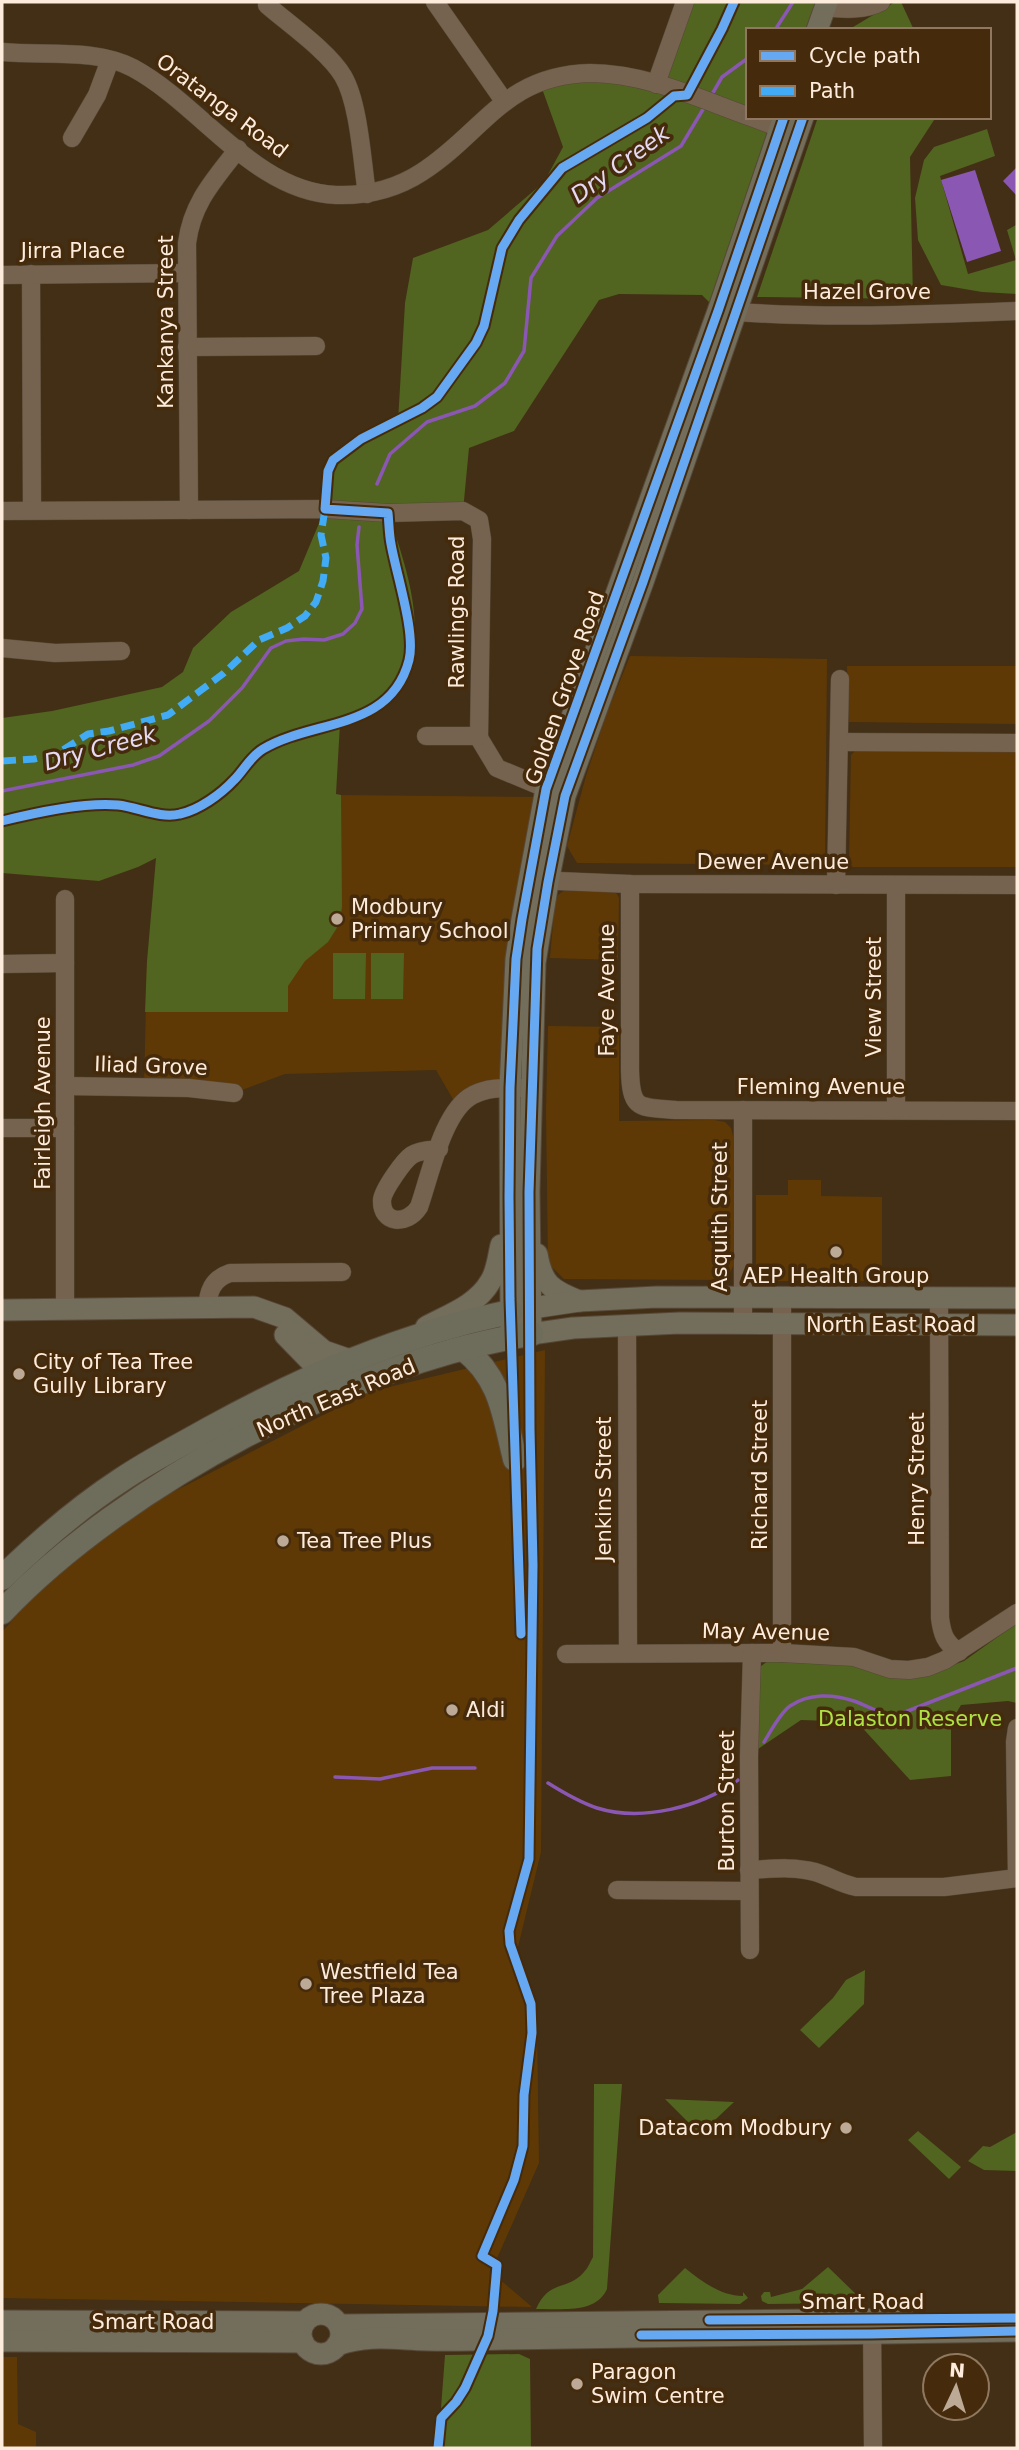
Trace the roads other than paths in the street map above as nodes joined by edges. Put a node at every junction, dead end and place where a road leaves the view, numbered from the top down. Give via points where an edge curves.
1 (435, 2) edge
2 (685, 2) edge
3 (881, 2) edge
4 (267, 5) dead end
5 (834, 5) edge
6 (818, 28) edge
7 (832, 28) edge
8 (2, 51) edge
9 (110, 60) junction
10 (656, 84) junction
11 (504, 101) junction
12 (746, 116) edge
13 (761, 119) edge
14 (791, 124) edge
15 (72, 138) dead end
16 (238, 149) junction
17 (367, 194) junction
18 (187, 273) junction
19 (31, 274) junction
20 (2, 275) edge
21 (727, 311) junction
22 (1017, 311) edge
23 (316, 346) dead end
24 (187, 347) junction
25 (32, 510) junction
26 (188, 510) junction
27 (2, 511) edge
28 (2, 648) edge
29 (121, 651) dead end
30 (840, 679) dead end
31 (426, 736) dead end
32 (480, 736) junction
33 (839, 742) junction
34 (1017, 743) edge
35 (556, 793) junction
36 (538, 881) junction
37 (630, 884) junction
38 (836, 885) junction
39 (896, 885) junction
40 (1017, 885) edge
41 (65, 899) dead end
42 (65, 963) junction
43 (2, 964) edge
44 (65, 1086) junction
45 (510, 1088) junction
46 (532, 1088) junction
47 (234, 1093) dead end
48 (631, 1095) joint
49 (743, 1110) junction
50 (896, 1110) junction
51 (1017, 1111) edge
52 (2, 1128) edge
53 (65, 1128) junction
54 (439, 1149) dead end
55 (519, 1214) junction
56 (342, 1272) dead end
57 (743, 1297) junction
58 (782, 1297) junction
59 (939, 1298) junction
60 (1017, 1298) edge
61 (579, 1301) junction
62 (2, 1302) edge
63 (65, 1308) junction
64 (207, 1309) junction
65 (2, 1310) edge
66 (521, 1310) junction
67 (627, 1324) junction
68 (743, 1324) junction
69 (783, 1324) junction
70 (1017, 1325) edge
71 (940, 1326) junction
72 (521, 1336) junction
73 (393, 1344) junction
74 (464, 1349) junction
75 (350, 1360) junction
76 (414, 1363) junction
77 (321, 1372) junction
78 (156, 1459) junction
79 (515, 1459) dead end
80 (168, 1480) junction
81 (2, 1578) edge
82 (2, 1612) edge
83 (1017, 1613) edge
84 (959, 1652) junction
85 (628, 1653) junction
86 (752, 1653) junction
87 (782, 1653) junction
88 (566, 1654) dead end
89 (1017, 1728) edge
90 (749, 1870) junction
91 (1017, 1878) edge
92 (617, 1890) dead end
93 (748, 1891) junction
94 (750, 1950) dead end
95 (1017, 2318) edge
96 (2, 2321) edge
97 (871, 2327) junction
98 (1017, 2330) edge
99 (304, 2332) junction
100 (338, 2335) junction
101 (2, 2341) edge
102 (873, 2448) edge

1 - 11 street
2 - 10 street
3 - 5 street
4 - 17 street via 343,75 353,106
5 - 6 main road
5 - 7 main road
8 - 9 street, Oratanga Road
9 - 15 street via 97,95
9 - 16 street, Oratanga Road via 142,73
10 - 11 street, Oratanga Road via 607,74 560,77
10 - 12 street, Oratanga Road
11 - 17 street, Oratanga Road via 422,172
13 - 14 street, Oratanga Road
14 - 21 main road, Golden Grove Road
16 - 17 street, Oratanga Road via 296,187 335,195
16 - 18 street, Kankanya Street via 209,186 190,221
18 - 19 street, Jirra Place
18 - 24 street, Kankanya Street
19 - 20 street, Jirra Place
19 - 25 street
21 - 22 street, Hazel Grove via 905,316
21 - 35 main road, Golden Grove Road
23 - 24 street
24 - 26 street, Kankanya Street
25 - 26 street, Rawlings Road
25 - 27 street, Rawlings Road
26 - 32 street, Rawlings Road via 463,511 479,520
28 - 29 street via 55,653
30 - 33 street
31 - 32 street
32 - 35 street, Rawlings Road via 497,768
33 - 34 street
33 - 38 street
35 - 36 main road, Golden Grove Road
36 - 37 street, Dewer Avenue
36 - 45 main road, Golden Grove Road via 516,960
36 - 46 main road, Golden Grove Road
37 - 38 street, Dewer Avenue
37 - 48 street, Faye Avenue
38 - 39 street, Dewer Avenue
39 - 40 street, Dewer Avenue
39 - 50 street, View Street
41 - 42 street, Fairleigh Avenue
42 - 43 street
42 - 44 street, Fairleigh Avenue
44 - 47 street, Iliad Grove
44 - 53 street, Fairleigh Avenue
45 - 46 street
45 - 54 street via 480,1092 457,1106
45 - 55 main road, Golden Grove Road
46 - 55 main road, Golden Grove Road
48 - 49 street, Fleming Avenue via 645,1108
49 - 50 street, Fleming Avenue
49 - 57 street, Asquith Street
50 - 51 street, Fleming Avenue
52 - 53 street
53 - 63 street, Fairleigh Avenue
55 - 61 main road via 544,1279 550,1287
55 - 66 main road, Golden Grove Road
55 - 73 main road via 481,1294
56 - 64 street via 230,1273 213,1284
57 - 58 main road, North East Road
57 - 61 main road, North East Road
57 - 68 street, Asquith Street
58 - 59 main road, North East Road
58 - 69 street, Richard Street
59 - 60 main road, North East Road
59 - 71 street, Henry Street
61 - 66 main road, North East Road
62 - 63 main road
63 - 64 main road
63 - 65 main road
64 - 75 main road via 225,1306 270,1311 294,1324 319,1348
64 - 77 main road via 251,1318 278,1330
66 - 72 main road, Golden Grove Road
66 - 73 highway, North East Road
67 - 68 main road, North East Road
67 - 72 main road, North East Road
67 - 85 street, Jenkins Street
68 - 69 main road, North East Road
69 - 71 main road, North East Road
69 - 87 street, Richard Street
70 - 71 main road, North East Road
71 - 84 street, Henry Street via 940,1618 944,1639
72 - 74 highway, North East Road
73 - 75 highway, North East Road
74 - 76 highway, North East Road
74 - 79 highway via 482,1364 495,1384
75 - 77 highway, North East Road
76 - 77 main road via 343,1376
76 - 80 highway, North East Road via 295,1412
77 - 78 highway, North East Road
78 - 80 highway
78 - 81 highway, North East Road via 89,1502
80 - 82 highway, North East Road via 75,1546
83 - 84 street, May Avenue
84 - 87 street, May Avenue via 928,1667 909,1670 854,1657
85 - 86 street, May Avenue
85 - 88 street, May Avenue
86 - 87 street, May Avenue
86 - 90 street, Burton Street
89 - 91 street
90 - 91 street via 813,1871 856,1887 944,1887
90 - 93 street, Burton Street
92 - 93 street
93 - 94 street, Burton Street
95 - 97 main road, Smart Road
96 - 99 main road, Smart Road
97 - 98 main road, Smart Road
97 - 100 main road, Smart Road via 641,2335 530,2330
97 - 102 street
99 - 100 main road via 314,2315 322,2314 330,2316
99 - 100 main road via 310,2350 322,2353 328,2352
99 - 101 main road, Smart Road

